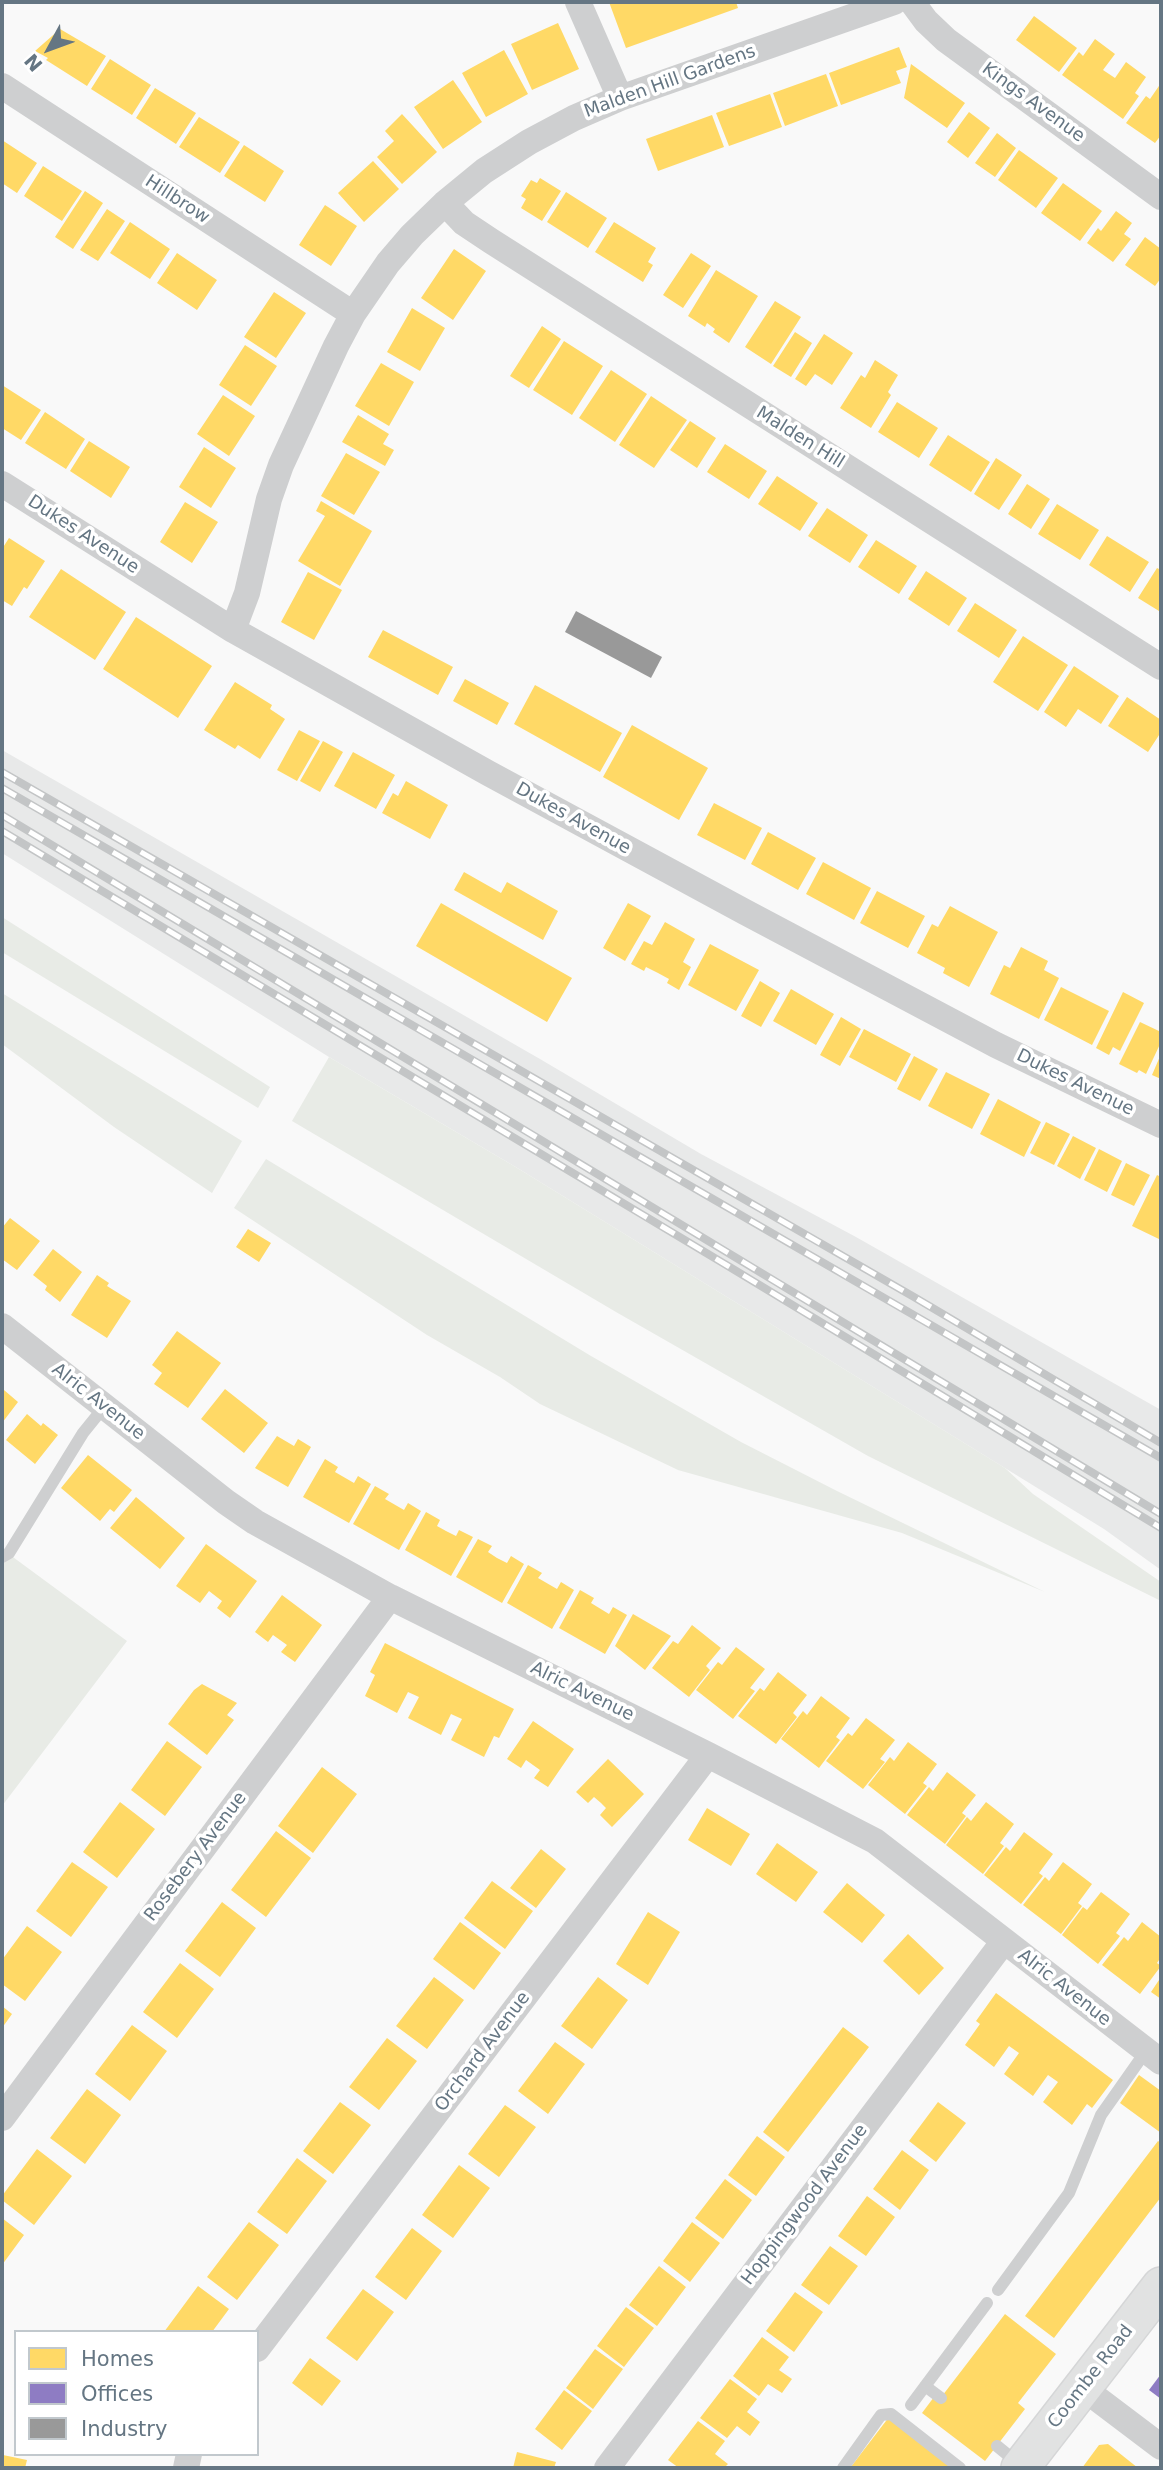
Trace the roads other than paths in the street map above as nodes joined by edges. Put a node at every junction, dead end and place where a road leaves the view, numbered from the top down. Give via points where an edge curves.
1 (578, 2) edge
2 (894, 2) edge
3 (912, 2) edge
4 (2, 86) edge
5 (620, 98) junction
6 (1161, 197) edge
7 (445, 203) junction
8 (353, 314) junction
9 (2, 484) edge
10 (233, 630) junction
11 (1161, 667) edge
12 (1161, 1125) edge
13 (2, 1326) edge
14 (104, 1406) junction
15 (2, 1557) edge
16 (390, 1597) junction
17 (708, 1755) junction
18 (1004, 1941) junction
19 (1154, 2057) edge
20 (2, 2118) edge
21 (1161, 2286) edge
22 (998, 2290) dead end
23 (987, 2303) dead end
24 (259, 2346) edge
25 (925, 2386) junction
26 (1083, 2388) junction
27 (941, 2398) dead end
28 (911, 2405) dead end
29 (1161, 2447) edge
30 (1013, 2460) edge
31 (607, 2468) edge
32 (843, 2468) edge
33 (960, 2468) edge

1 - 5 street
2 - 5 street, Malden Hill Gardens
3 - 6 street, Kings Avenue via 946,40
4 - 8 street, Hillbrow
5 - 7 street, Malden Hill Gardens via 529,142
7 - 8 street, Malden Hill Gardens via 388,263
7 - 11 street, Malden Hill via 491,241
8 - 10 street, Malden Hill Gardens via 281,465
9 - 10 street, Dukes Avenue
10 - 12 street, Dukes Avenue via 734,907 996,1045
13 - 14 street, Alric Avenue
14 - 15 lane via 9,1553
14 - 16 street, Alric Avenue via 255,1522
16 - 17 street, Alric Avenue
16 - 20 street, Rosebery Avenue
17 - 18 street, Alric Avenue via 875,1841
17 - 24 street, Orchard Avenue
18 - 19 street, Alric Avenue
18 - 31 street, Hoppingwood Avenue
19 - 22 lane via 1101,2115 1069,2193
21 - 26 main road, Coombe Road
23 - 25 lane
25 - 27 lane
25 - 28 lane
26 - 29 street
26 - 30 main road, Coombe Road
32 - 33 lane via 881,2415 891,2414

